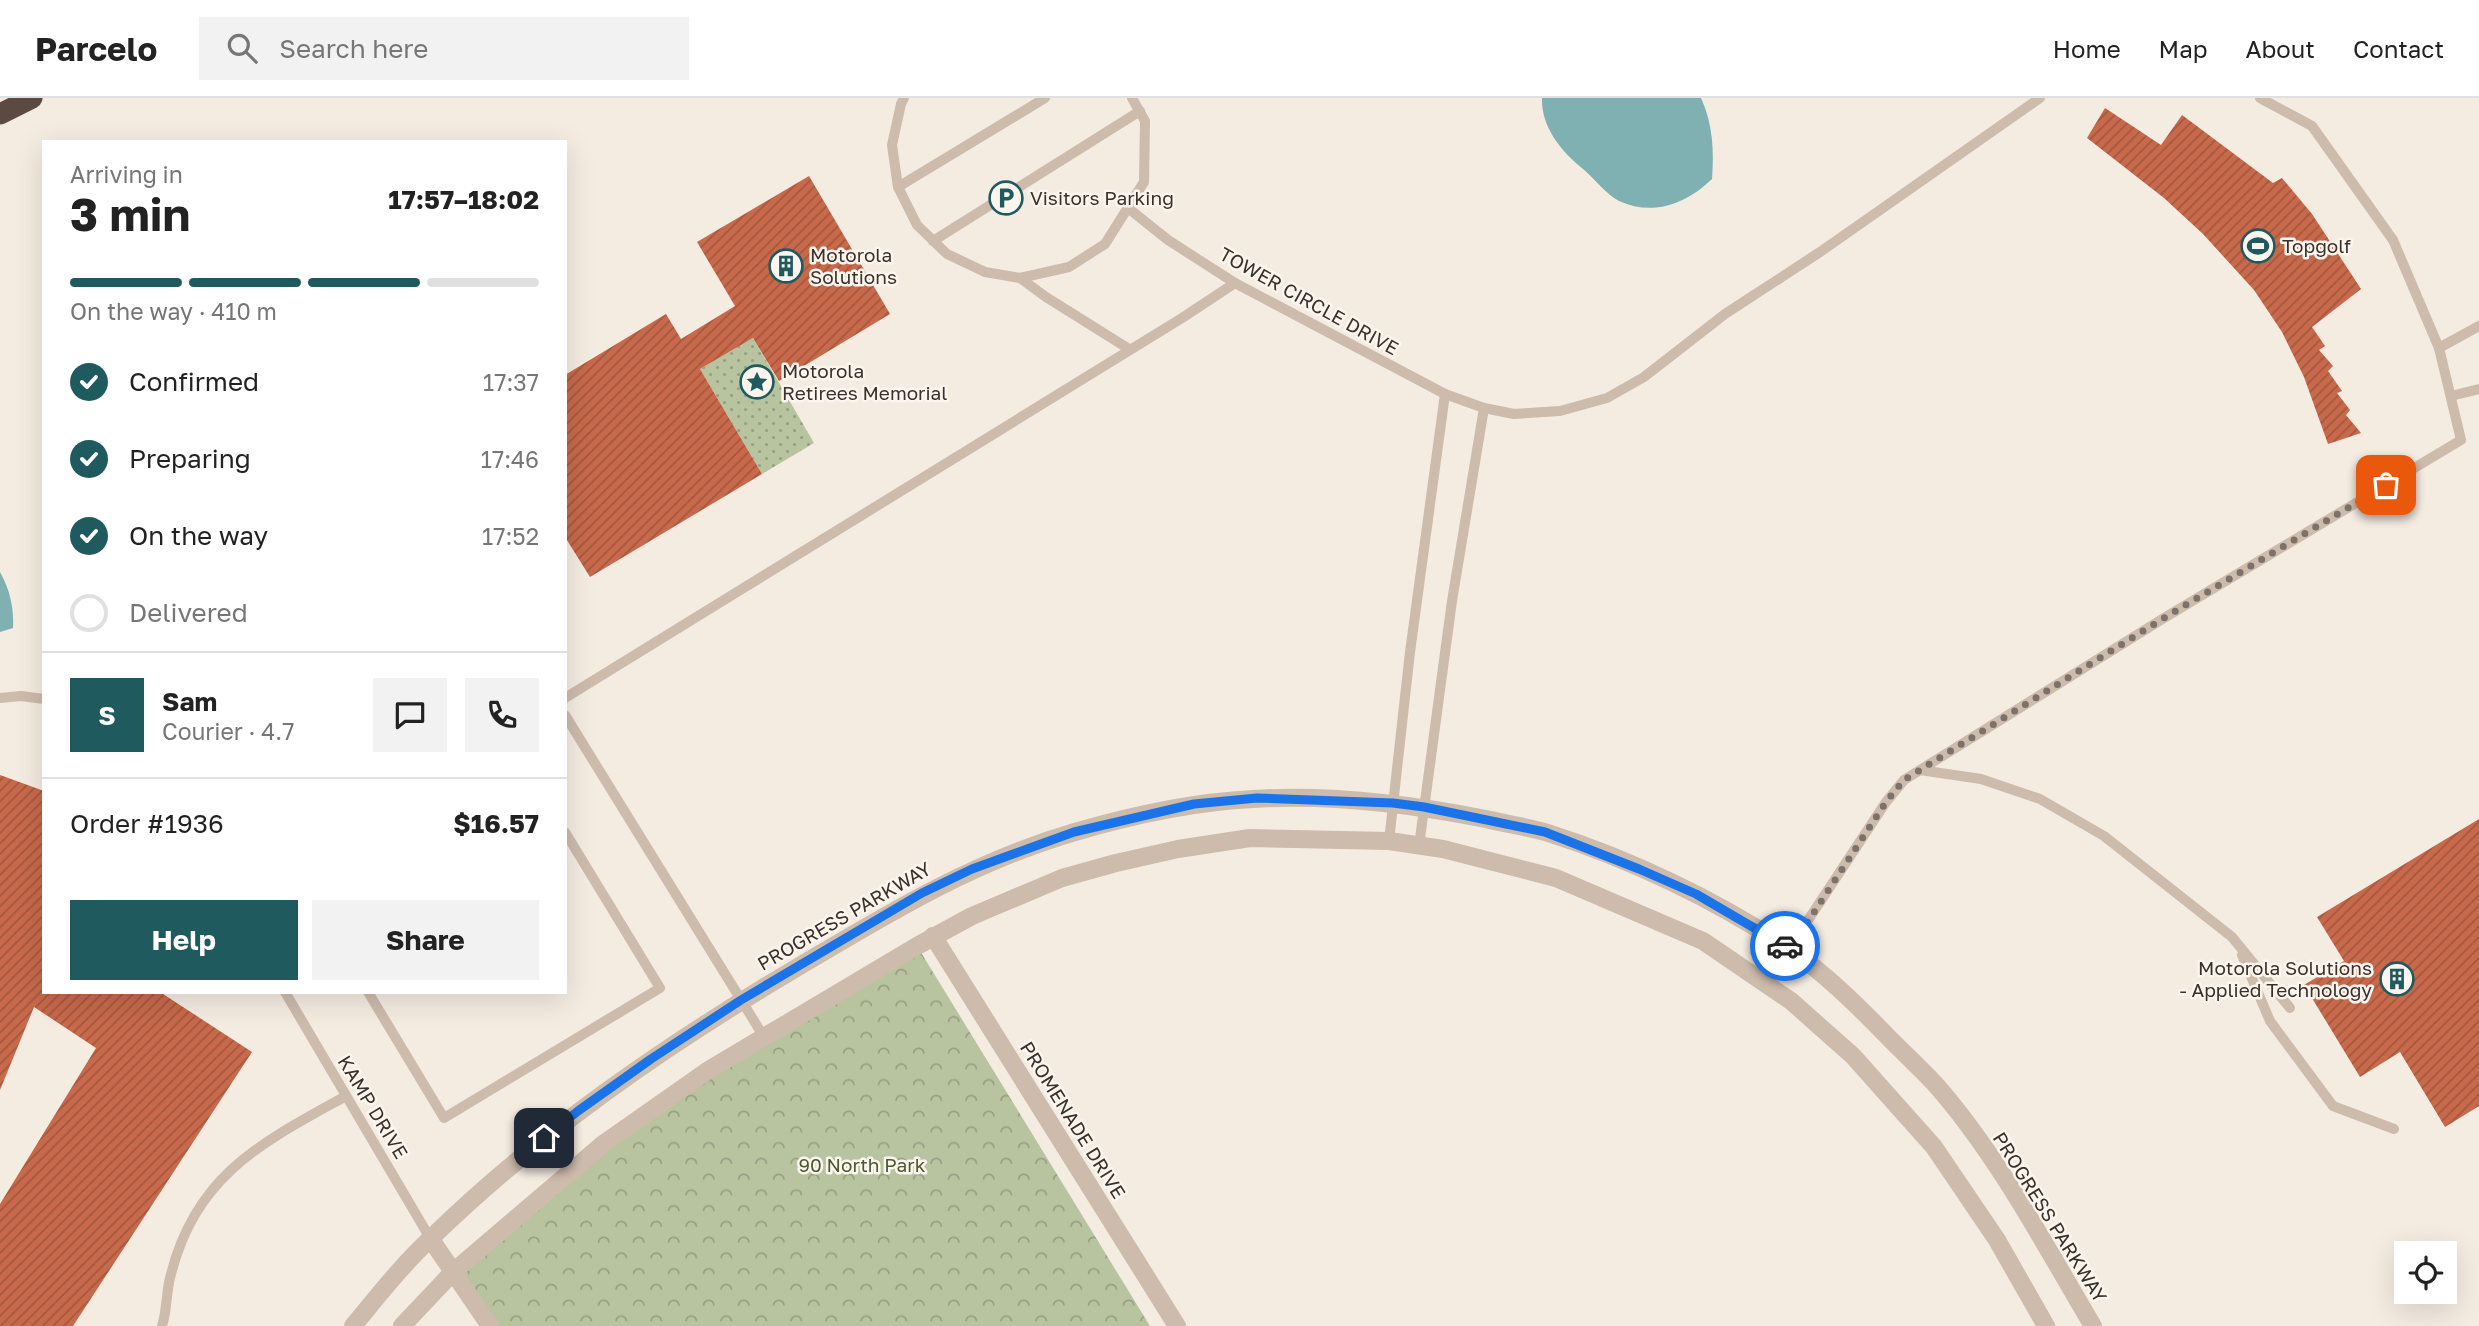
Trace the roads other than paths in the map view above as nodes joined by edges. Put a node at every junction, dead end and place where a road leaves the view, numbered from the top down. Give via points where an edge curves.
1 (32, 98) edge
2 (904, 98) edge
3 (1045, 98) edge
4 (1132, 98) edge
5 (2040, 98) edge
6 (2260, 98) edge
7 (1140, 111) junction
8 (0, 114) edge
9 (898, 187) junction
10 (1128, 208) junction
11 (933, 241) junction
12 (1020, 278) junction
13 (1235, 283) junction
14 (2479, 326) edge
15 (2439, 348) junction
16 (1129, 349) junction
17 (2479, 389) edge
18 (1445, 394) junction
19 (2451, 396) junction
20 (1484, 408) junction
21 (567, 697) edge
22 (0, 698) edge
23 (42, 699) edge
24 (567, 718) edge
25 (1920, 770) junction
26 (1393, 803) junction
27 (1424, 807) junction
28 (567, 835) edge
29 (1390, 841) junction
30 (1419, 846) junction
31 (933, 936) junction
32 (2237, 942) junction
33 (1790, 949) junction
34 (286, 994) edge
35 (369, 994) edge
36 (741, 1000) junction
37 (2290, 1008) dead end
38 (765, 1037) junction
39 (346, 1096) junction
40 (2394, 1129) dead end
41 (430, 1238) junction
42 (453, 1272) junction
43 (162, 1326) edge
44 (353, 1326) edge
45 (402, 1326) edge
46 (490, 1326) edge
47 (1177, 1326) edge
48 (2046, 1326) edge
49 (2093, 1326) edge

1 - 8 highway
2 - 9 lane via 892,145
3 - 9 lane
4 - 7 lane
5 - 20 lane, TOWER CIRCLE DRIVE via 1725,314 1644,377 1607,398 1560,411 1514,414
6 - 15 lane via 2312,126 2393,240
7 - 10 lane via 1145,121 1144,182
7 - 11 lane
9 - 11 lane via 916,225
10 - 12 lane via 1105,244 1069,267
10 - 13 lane, TOWER CIRCLE DRIVE
11 - 12 lane via 947,254 985,272
12 - 16 lane
13 - 16 lane
13 - 18 lane, TOWER CIRCLE DRIVE
14 - 15 lane
15 - 19 lane
16 - 21 lane
17 - 19 lane
18 - 20 lane, TOWER CIRCLE DRIVE
18 - 26 lane
19 - 25 lane via 2461,440
20 - 27 lane
22 - 23 lane
24 - 36 lane
25 - 32 lane via 1981,779 2040,799 2104,836
25 - 33 lane via 1904,780 1886,802
26 - 27 street, PROGRESS PARKWAY
26 - 29 lane
26 - 36 street, PROGRESS PARKWAY via 1257,798 1194,804 1074,832 972,869 922,893
27 - 30 lane
27 - 33 street, PROGRESS PARKWAY via 1545,832 1696,894
28 - 35 lane via 660,988 444,1118
29 - 30 street
29 - 31 street via 1250,838 1178,849 1062,878
30 - 48 street via 1556,878 1703,941 1791,1000 1853,1056 1934,1147 1997,1240
31 - 38 street
31 - 47 street, PROMENADE DRIVE
32 - 37 lane
32 - 40 lane via 2270,1021 2333,1106
33 - 49 street, PROGRESS PARKWAY via 1850,999 1937,1086 2004,1175
34 - 39 lane, KAMP DRIVE
36 - 38 lane
36 - 41 street, PROGRESS PARKWAY via 578,1111
38 - 42 street via 707,1071 603,1144
39 - 41 lane, KAMP DRIVE
39 - 43 lane via 254,1149 204,1200 170,1278
41 - 42 street
41 - 44 street, PROGRESS PARKWAY
42 - 45 street
42 - 46 street

